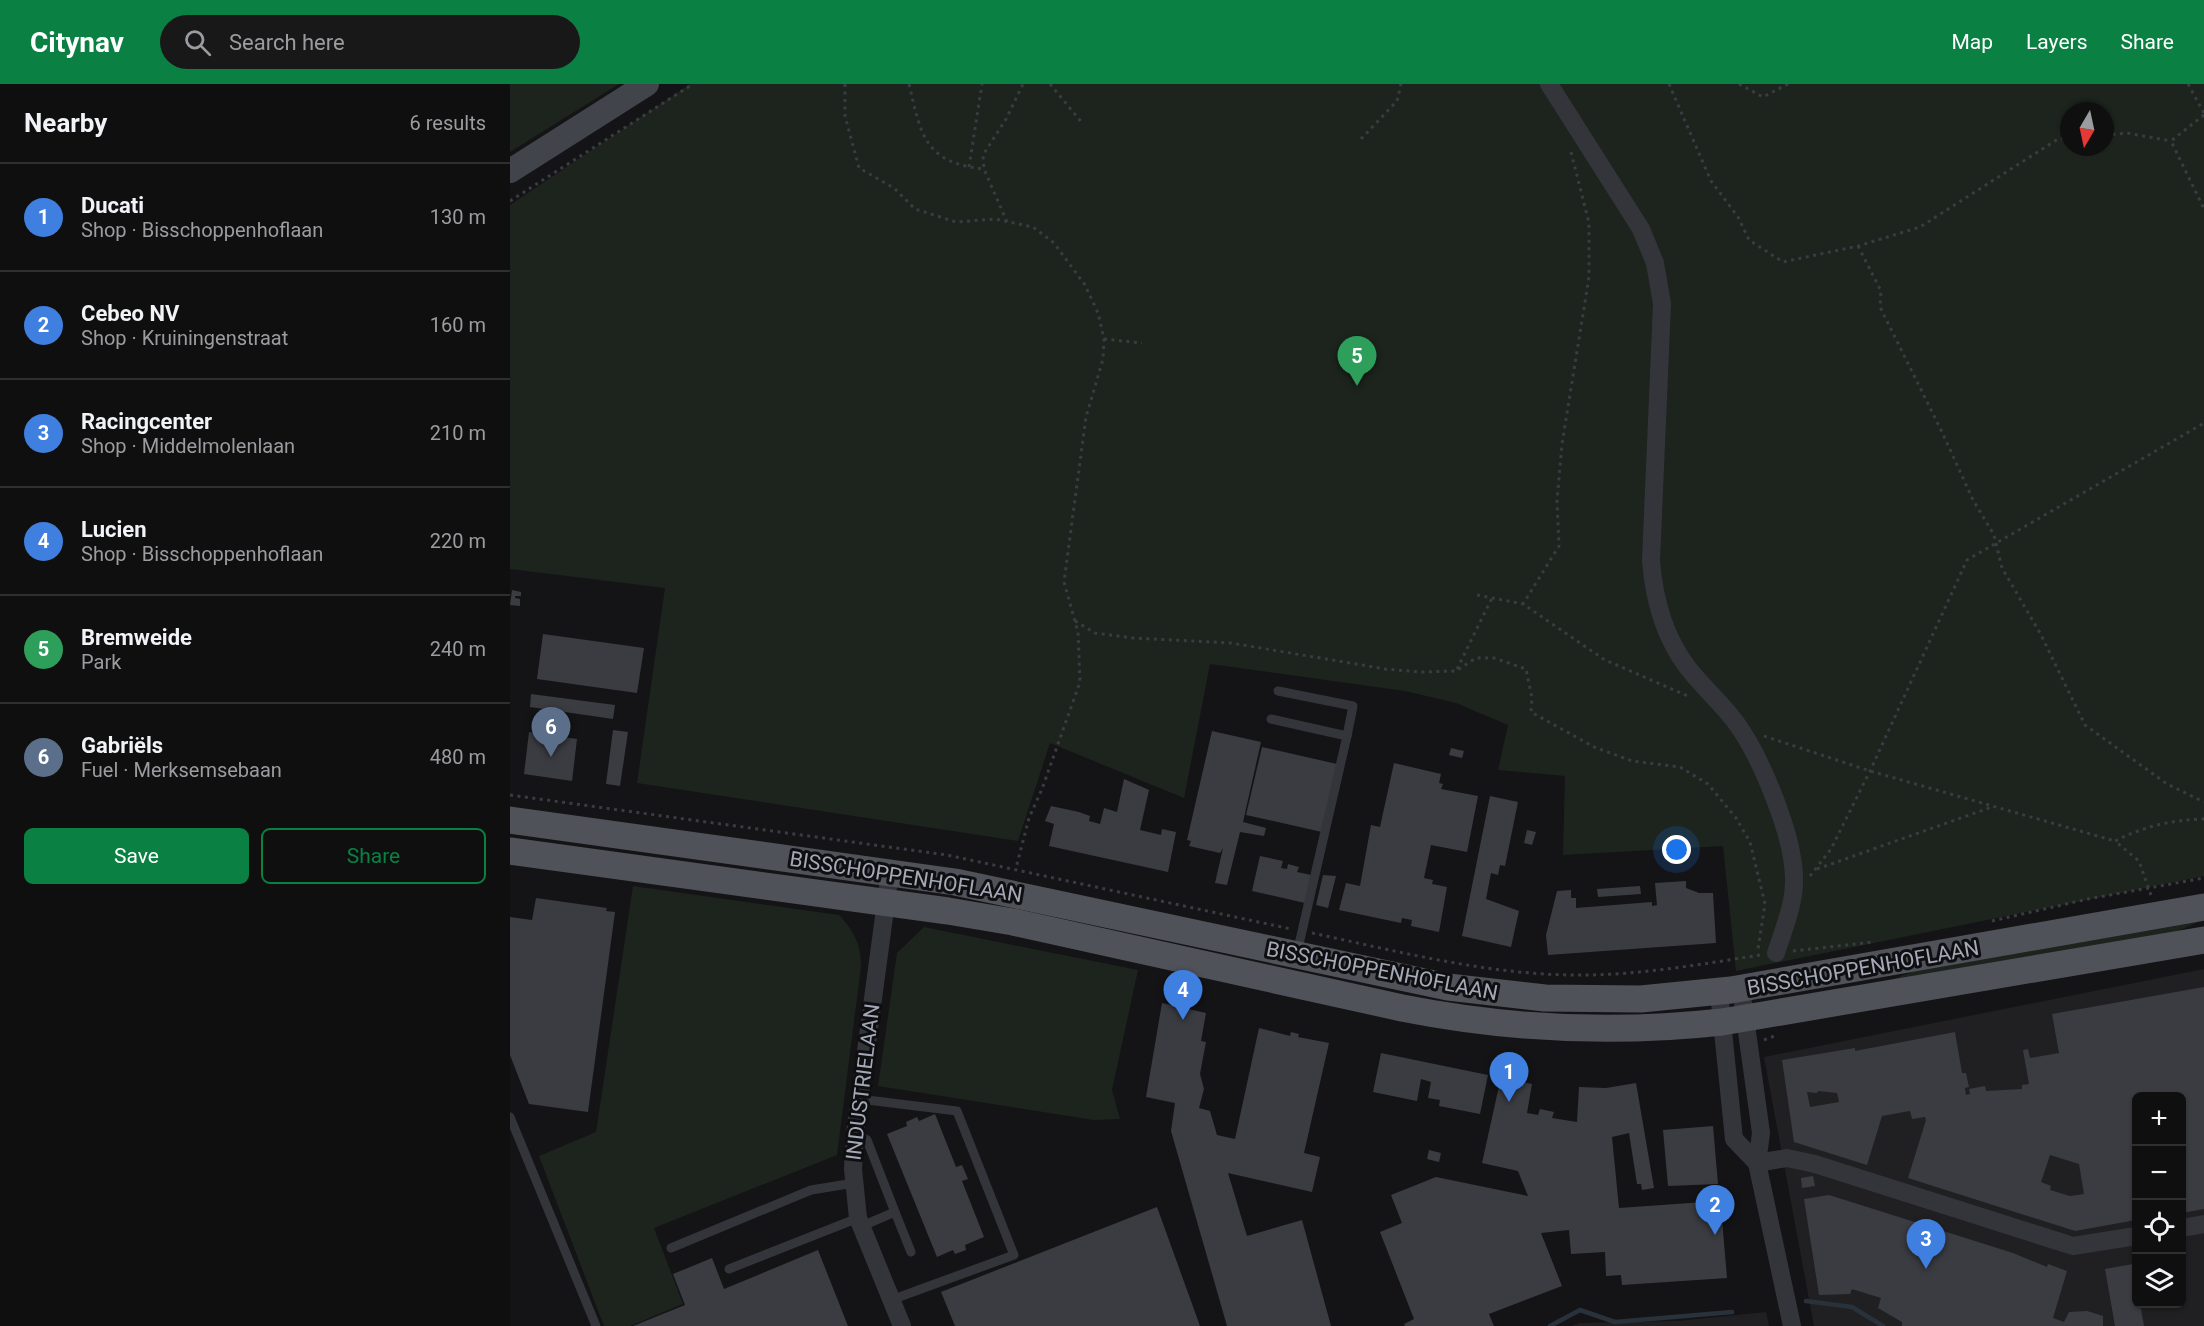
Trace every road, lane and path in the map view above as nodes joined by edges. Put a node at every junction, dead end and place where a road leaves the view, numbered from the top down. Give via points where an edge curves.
1 (647, 84) edge
2 (693, 84) edge
3 (845, 84) edge
4 (909, 84) edge
5 (982, 84) edge
6 (1023, 84) edge
7 (1050, 84) edge
8 (1401, 84) edge
9 (1549, 84) edge
10 (1669, 84) edge
11 (1739, 84) edge
12 (1788, 84) edge
13 (2188, 84) edge
14 (2204, 114) edge
15 (1083, 124) dead end
16 (2114, 134) edge
17 (1361, 139) dead end
18 (2060, 139) edge
19 (2171, 141) junction
20 (1570, 149) dead end
21 (969, 167) junction
22 (984, 169) junction
23 (510, 171) edge
24 (510, 201) edge
25 (2204, 209) edge
26 (1007, 222) junction
27 (1858, 246) junction
28 (1104, 339) junction
29 (1142, 343) dead end
30 (2204, 423) edge
31 (1996, 544) junction
32 (1477, 595) dead end
33 (1492, 598) junction
34 (1523, 604) junction
35 (1075, 621) junction
36 (1456, 671) junction
37 (1278, 691) dead end
38 (1694, 699) dead end
39 (1271, 719) dead end
40 (1738, 726) junction
41 (1347, 736) junction
42 (1870, 771) junction
43 (510, 795) edge
44 (2204, 802) edge
45 (1994, 806) junction
46 (2204, 819) edge
47 (510, 820) edge
48 (2115, 841) junction
49 (510, 851) edge
50 (1016, 868) junction
51 (1816, 870) junction
52 (890, 872) junction
53 (2204, 878) edge
54 (2149, 887) junction
55 (1793, 892) junction
56 (886, 901) junction
57 (2204, 908) edge
58 (1985, 923) dead end
59 (2204, 940) edge
60 (1881, 941) dead end
61 (1299, 943) junction
62 (1773, 953) junction
63 (1758, 955) junction
64 (1730, 990) junction
65 (1733, 1021) junction
66 (859, 1098) junction
67 (510, 1117) edge
68 (855, 1133) junction
69 (1757, 1164) junction
70 (854, 1183) junction
71 (895, 1212) junction
72 (860, 1222) junction
73 (2204, 1224) edge
74 (2186, 1227) edge
75 (2132, 1237) edge
76 (671, 1248) dead end
77 (911, 1252) dead end
78 (729, 1269) dead end
79 (891, 1300) junction
80 (596, 1326) edge
81 (902, 1326) edge
82 (1792, 1326) edge

1 - 23 street
2 - 24 path
3 - 26 path via 845,116 859,168 894,188 915,209 956,222
4 - 21 path via 917,119 936,155
5 - 21 path
6 - 22 path via 982,155
7 - 15 path
8 - 17 path via 1396,100
9 - 40 street via 1641,229 1655,263 1662,304 1651,561 1655,594 1678,655
10 - 27 path via 1712,181 1749,240 1782,262
11 - 12 path via 1763,98
13 - 14 path
14 - 19 path
16 - 19 path
18 - 27 path via 1920,227
19 - 25 path
20 - 34 path via 1589,223 1589,277 1562,444 1557,501 1559,546
21 - 22 path
22 - 26 path
26 - 28 path via 1033,227 1054,243 1085,285
27 - 31 path via 1881,291 1880,307
28 - 29 path
28 - 35 path via 1103,359 1084,427 1064,582
30 - 31 path
31 - 42 path via 1967,560
31 - 44 path via 2002,568 2040,633 2085,725 2167,784
32 - 33 path
33 - 34 path
33 - 36 path
34 - 38 path via 1605,660
35 - 36 path via 1095,633 1231,643 1385,669
35 - 50 path via 1081,656 1080,682 1029,818
36 - 63 path via 1476,658 1494,658 1526,669 1531,712 1594,747 1632,761 1680,767 1708,784 1750,842 1765,904
37 - 41 lane via 1353,706
39 - 41 lane
40 - 42 path
40 - 55 street via 1761,765 1784,829 1792,863
41 - 61 lane
42 - 45 path
42 - 51 path via 1831,849
43 - 50 path
45 - 48 path
45 - 51 path
46 - 48 path via 2173,820
47 - 52 main road, BISSCHOPPENHOFLAAN
48 - 54 path via 2139,861
49 - 56 main road, BISSCHOPPENHOFLAAN
50 - 61 path
51 - 55 path
52 - 56 street, INDUSTRIELAAN
52 - 61 main road, BISSCHOPPENHOFLAAN
53 - 54 path
54 - 58 path
55 - 62 street via 1789,916
56 - 65 main road, BISSCHOPPENHOFLAAN via 1013,922 1461,1019 1591,1029
56 - 66 street, INDUSTRIELAAN
57 - 64 main road, BISSCHOPPENHOFLAAN
59 - 65 main road, BISSCHOPPENHOFLAAN
60 - 62 path
61 - 63 path via 1563,975 1606,974
61 - 64 main road, BISSCHOPPENHOFLAAN via 1448,987 1521,997 1641,999
62 - 63 path
64 - 65 street
65 - 69 street via 1761,1133
65 - 69 street via 1734,1139
66 - 68 street, INDUSTRIELAAN
66 - 79 lane via 957,1111 1014,1255
67 - 80 lane
68 - 70 street, INDUSTRIELAAN
68 - 71 lane via 867,1140
69 - 75 street via 1787,1158 1815,1164 2073,1246
69 - 82 street
70 - 72 street, INDUSTRIELAAN
70 - 76 lane via 811,1190
71 - 72 lane
71 - 77 lane
72 - 78 lane
72 - 79 street, INDUSTRIELAAN
73 - 74 street
79 - 81 street, INDUSTRIELAAN

